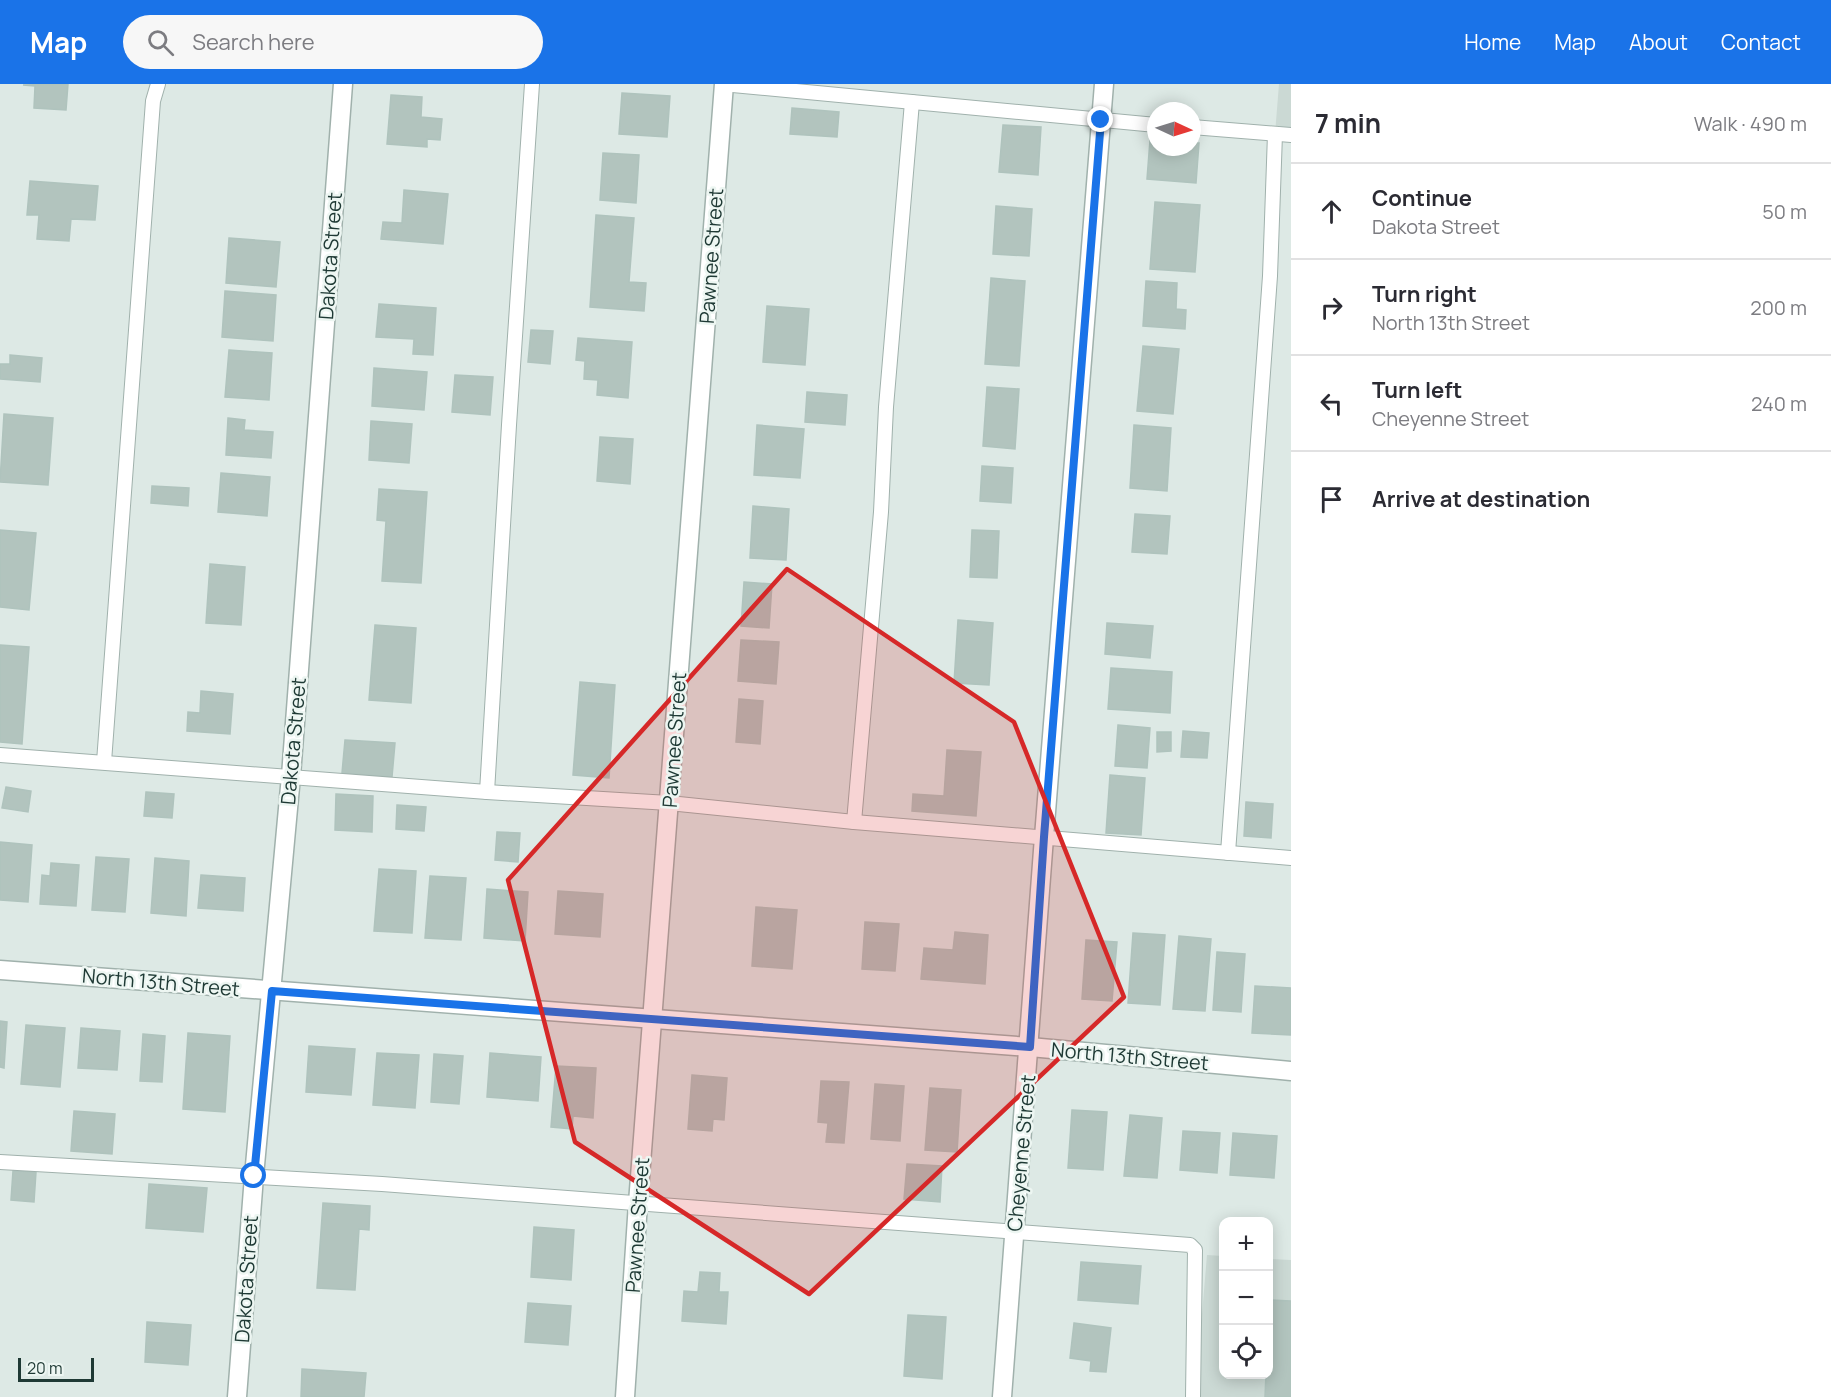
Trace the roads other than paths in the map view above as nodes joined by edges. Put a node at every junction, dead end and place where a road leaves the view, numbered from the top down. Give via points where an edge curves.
1 (158, 84) edge
2 (343, 84) edge
3 (532, 84) edge
4 (724, 84) edge
5 (1104, 84) edge
6 (912, 102) junction
7 (1101, 120) junction
8 (1147, 124) edge
9 (1201, 129) edge
10 (1275, 134) junction
11 (1291, 135) edge
12 (0, 755) edge
13 (104, 762) junction
14 (291, 776) junction
15 (487, 792) junction
16 (669, 803) junction
17 (854, 822) junction
18 (1044, 837) junction
19 (1228, 853) junction
20 (1291, 858) edge
21 (0, 970) edge
22 (272, 991) junction
23 (652, 1019) junction
24 (1030, 1047) junction
25 (1291, 1071) edge
26 (0, 1162) edge
27 (254, 1176) junction
28 (638, 1203) junction
29 (1015, 1231) junction
30 (237, 1397) edge
31 (625, 1397) edge
32 (1002, 1397) edge
33 (1193, 1397) edge

1 - 13 lane via 153,101
2 - 14 street, Dakota Street
3 - 15 lane
4 - 6 lane
4 - 16 street, Pawnee Street
5 - 7 street, Cheyenne Street
6 - 7 lane
6 - 17 lane
7 - 8 lane
7 - 18 street, Cheyenne Street
9 - 10 lane
10 - 11 lane
10 - 19 lane via 1269,288
12 - 13 lane
13 - 14 lane
14 - 15 lane
14 - 22 street, Dakota Street
15 - 16 lane
16 - 17 lane
16 - 23 street, Pawnee Street
17 - 18 lane
18 - 19 lane
18 - 24 street, Cheyenne Street
19 - 20 lane
21 - 22 street, North 13th Street
22 - 23 street, North 13th Street
22 - 27 street, Dakota Street
23 - 24 street, North 13th Street
23 - 28 street, Pawnee Street
24 - 25 street, North 13th Street
24 - 29 street, Cheyenne Street
26 - 27 lane
27 - 28 lane
27 - 30 street, Dakota Street
28 - 29 lane
28 - 31 street, Pawnee Street
29 - 32 street, Cheyenne Street
29 - 33 lane via 1190,1245 1195,1250

